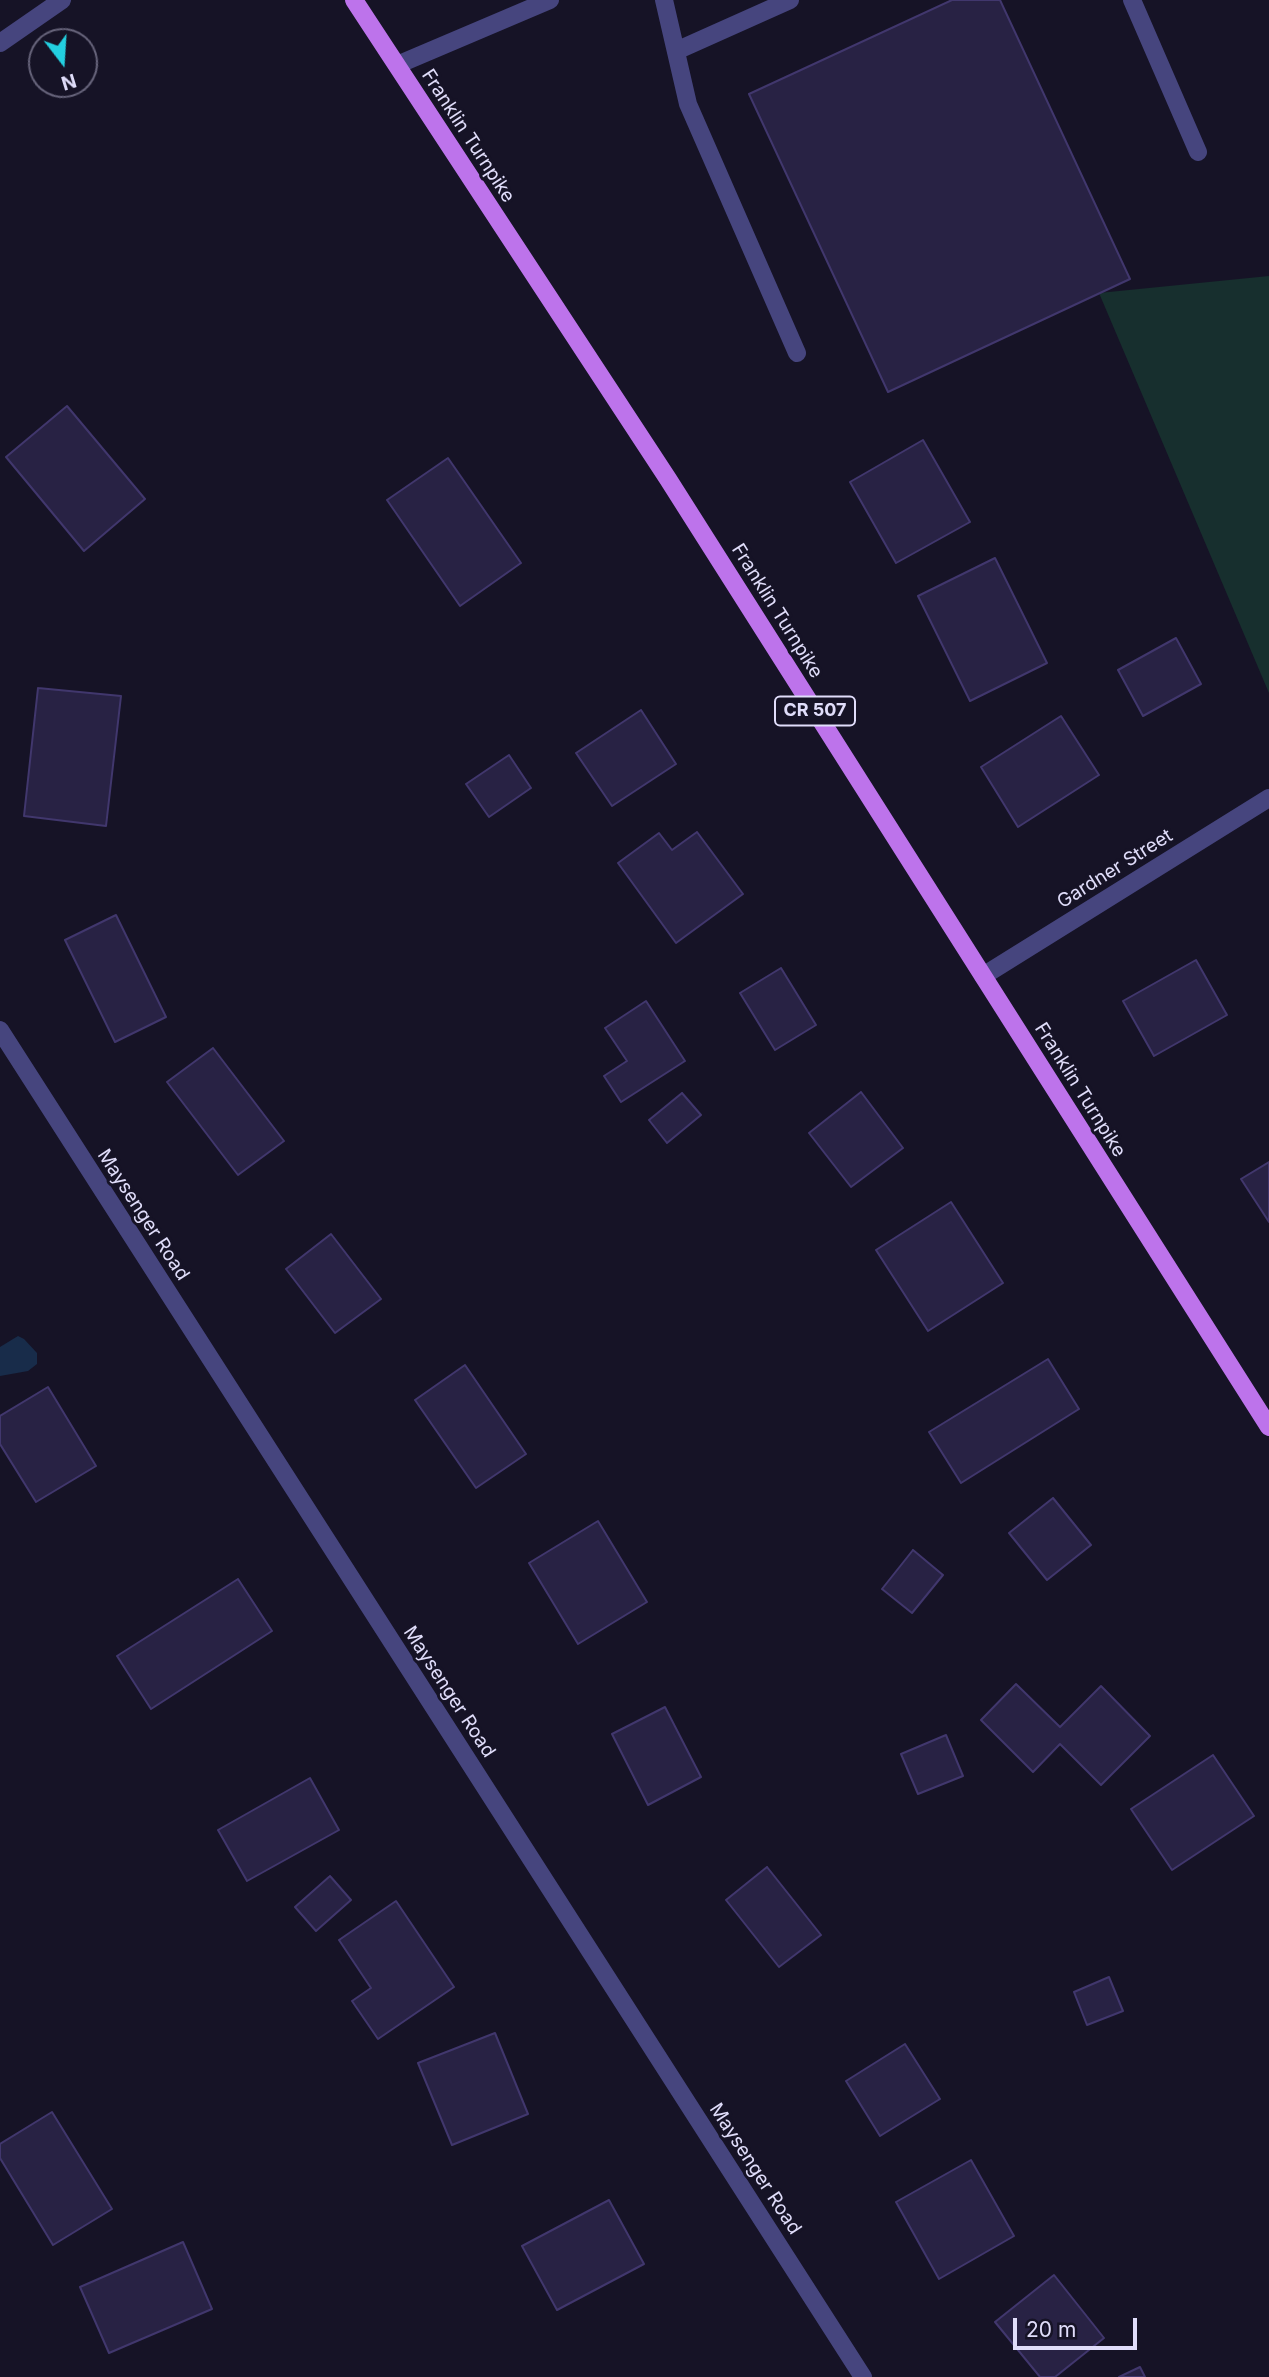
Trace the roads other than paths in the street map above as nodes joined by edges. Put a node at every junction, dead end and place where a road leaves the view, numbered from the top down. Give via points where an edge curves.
1 (62, 0) edge
2 (354, 0) edge
3 (550, 0) edge
4 (664, 0) edge
5 (790, 0) edge
6 (1132, 0) edge
7 (0, 43) edge
8 (676, 51) junction
9 (397, 65) junction
10 (1198, 152) dead end
11 (797, 353) dead end
12 (1269, 798) edge
13 (983, 976) junction
14 (0, 1030) edge
15 (1269, 1427) edge
16 (863, 2377) edge

1 - 7 street
2 - 9 main road, Franklin Turnpike / CR 507
3 - 9 street
4 - 8 street
5 - 8 street
6 - 10 street
8 - 11 street via 688,104
9 - 13 main road, Franklin Turnpike / CR 507 via 668,479
12 - 13 street, Gardner Street
13 - 15 main road, Franklin Turnpike / CR 507
14 - 16 street, Maysenger Road

